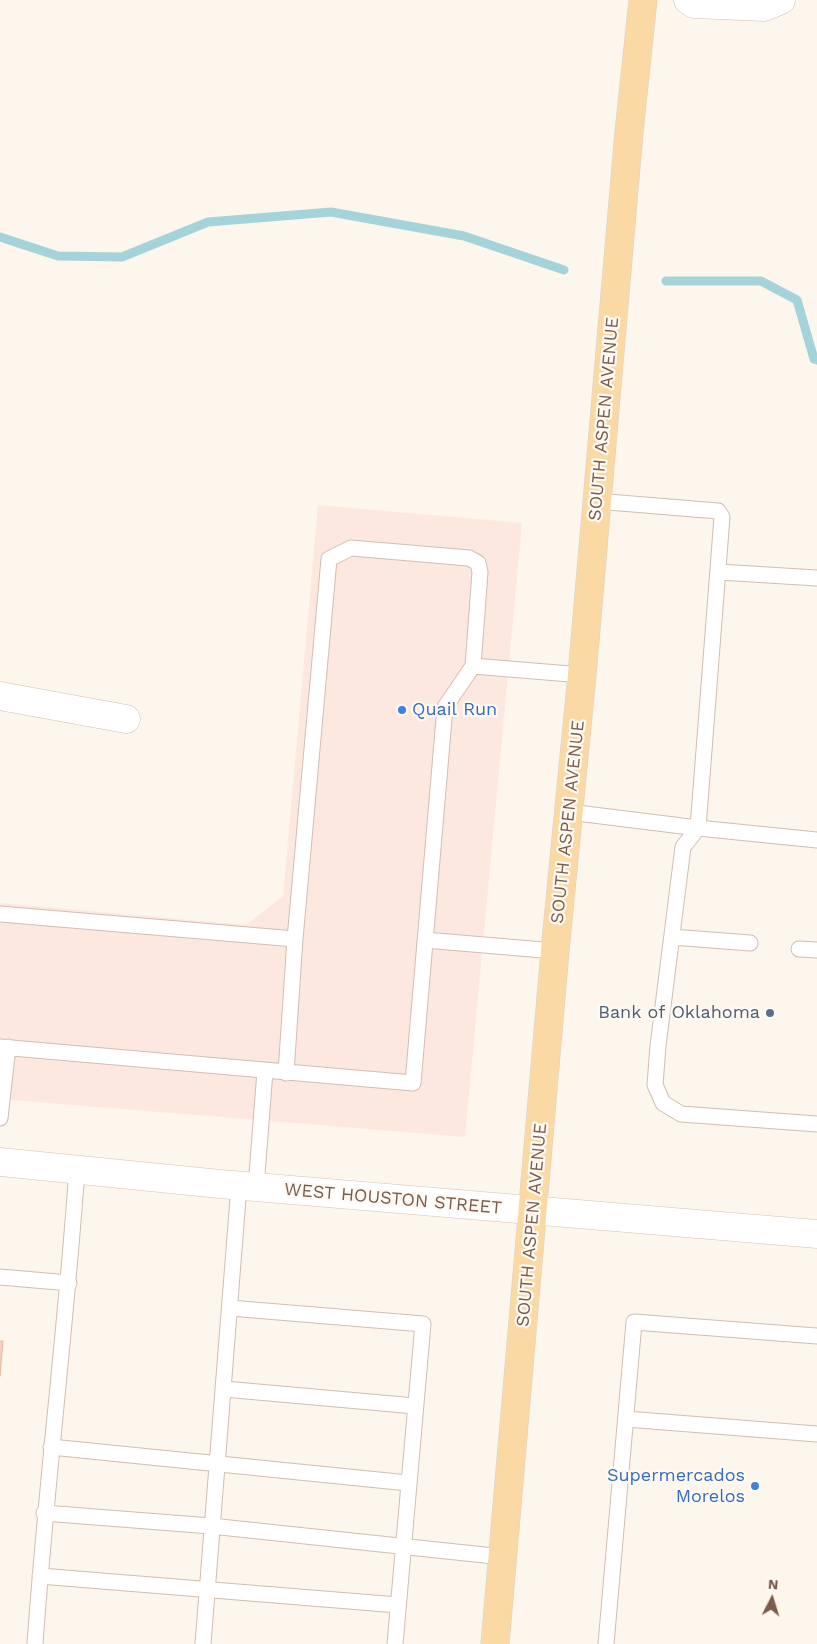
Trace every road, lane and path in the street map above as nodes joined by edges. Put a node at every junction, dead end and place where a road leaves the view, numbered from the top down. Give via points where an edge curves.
1 (643, 0) edge
2 (688, 0) edge
3 (781, 0) edge
4 (596, 501) junction
5 (720, 572) junction
6 (817, 578) edge
7 (473, 666) junction
8 (582, 675) junction
9 (0, 696) edge
10 (126, 719) dead end
11 (569, 812) junction
12 (698, 828) junction
13 (817, 840) edge
14 (0, 914) edge
15 (672, 936) junction
16 (295, 939) junction
17 (425, 940) junction
18 (750, 943) dead end
19 (799, 949) dead end
20 (817, 950) edge
21 (555, 951) junction
22 (4, 1047) edge
23 (265, 1072) junction
24 (286, 1073) junction
25 (0, 1118) edge
26 (817, 1124) edge
27 (0, 1162) edge
28 (77, 1169) junction
29 (248, 1187) junction
30 (534, 1210) junction
31 (817, 1234) edge
32 (0, 1277) edge
33 (69, 1283) junction
34 (230, 1308) junction
35 (817, 1336) edge
36 (224, 1389) junction
37 (415, 1406) junction
38 (626, 1419) junction
39 (817, 1434) edge
40 (51, 1447) junction
41 (217, 1464) junction
42 (408, 1483) junction
43 (44, 1513) junction
44 (211, 1526) junction
45 (402, 1546) junction
46 (503, 1557) junction
47 (40, 1576) junction
48 (207, 1590) junction
49 (398, 1605) junction
50 (35, 1644) edge
51 (203, 1644) edge
52 (395, 1644) edge
53 (495, 1644) edge
54 (606, 1644) edge

1 - 4 main road, SOUTH ASPEN AVENUE
2 - 3 main road via 694,4 764,8
4 - 5 lane via 718,511 722,517
4 - 8 main road, SOUTH ASPEN AVENUE
5 - 6 lane
5 - 12 lane
7 - 8 lane
7 - 16 lane via 478,563 469,558 351,548 329,560
7 - 17 lane via 445,707
8 - 11 main road, SOUTH ASPEN AVENUE
9 - 10 main road
11 - 12 lane
11 - 21 main road, SOUTH ASPEN AVENUE
12 - 13 lane
12 - 15 lane via 683,847
14 - 16 lane
15 - 18 lane
15 - 26 lane via 655,1085 663,1103 681,1114
16 - 24 lane
17 - 21 lane
17 - 24 lane via 413,1084
19 - 20 lane
21 - 30 main road, SOUTH ASPEN AVENUE
22 - 23 lane
22 - 25 lane
23 - 24 lane
23 - 29 lane
27 - 28 main road, WEST HOUSTON STREET
28 - 29 main road, WEST HOUSTON STREET
28 - 33 lane
29 - 30 main road, WEST HOUSTON STREET
29 - 34 lane
30 - 31 main road, WEST HOUSTON STREET
30 - 46 main road, SOUTH ASPEN AVENUE
32 - 33 lane
33 - 40 lane
34 - 36 lane
34 - 37 lane via 423,1324
35 - 38 lane via 634,1322
36 - 37 lane
36 - 41 lane
37 - 42 lane
38 - 39 lane
38 - 54 lane
40 - 41 lane
40 - 43 lane
41 - 42 lane
41 - 44 lane
42 - 45 lane
43 - 44 lane
43 - 47 lane
44 - 45 lane
44 - 48 lane
45 - 46 lane
45 - 49 lane
46 - 53 main road, SOUTH ASPEN AVENUE
47 - 48 lane
47 - 50 lane
48 - 49 lane
48 - 51 lane
49 - 52 lane

